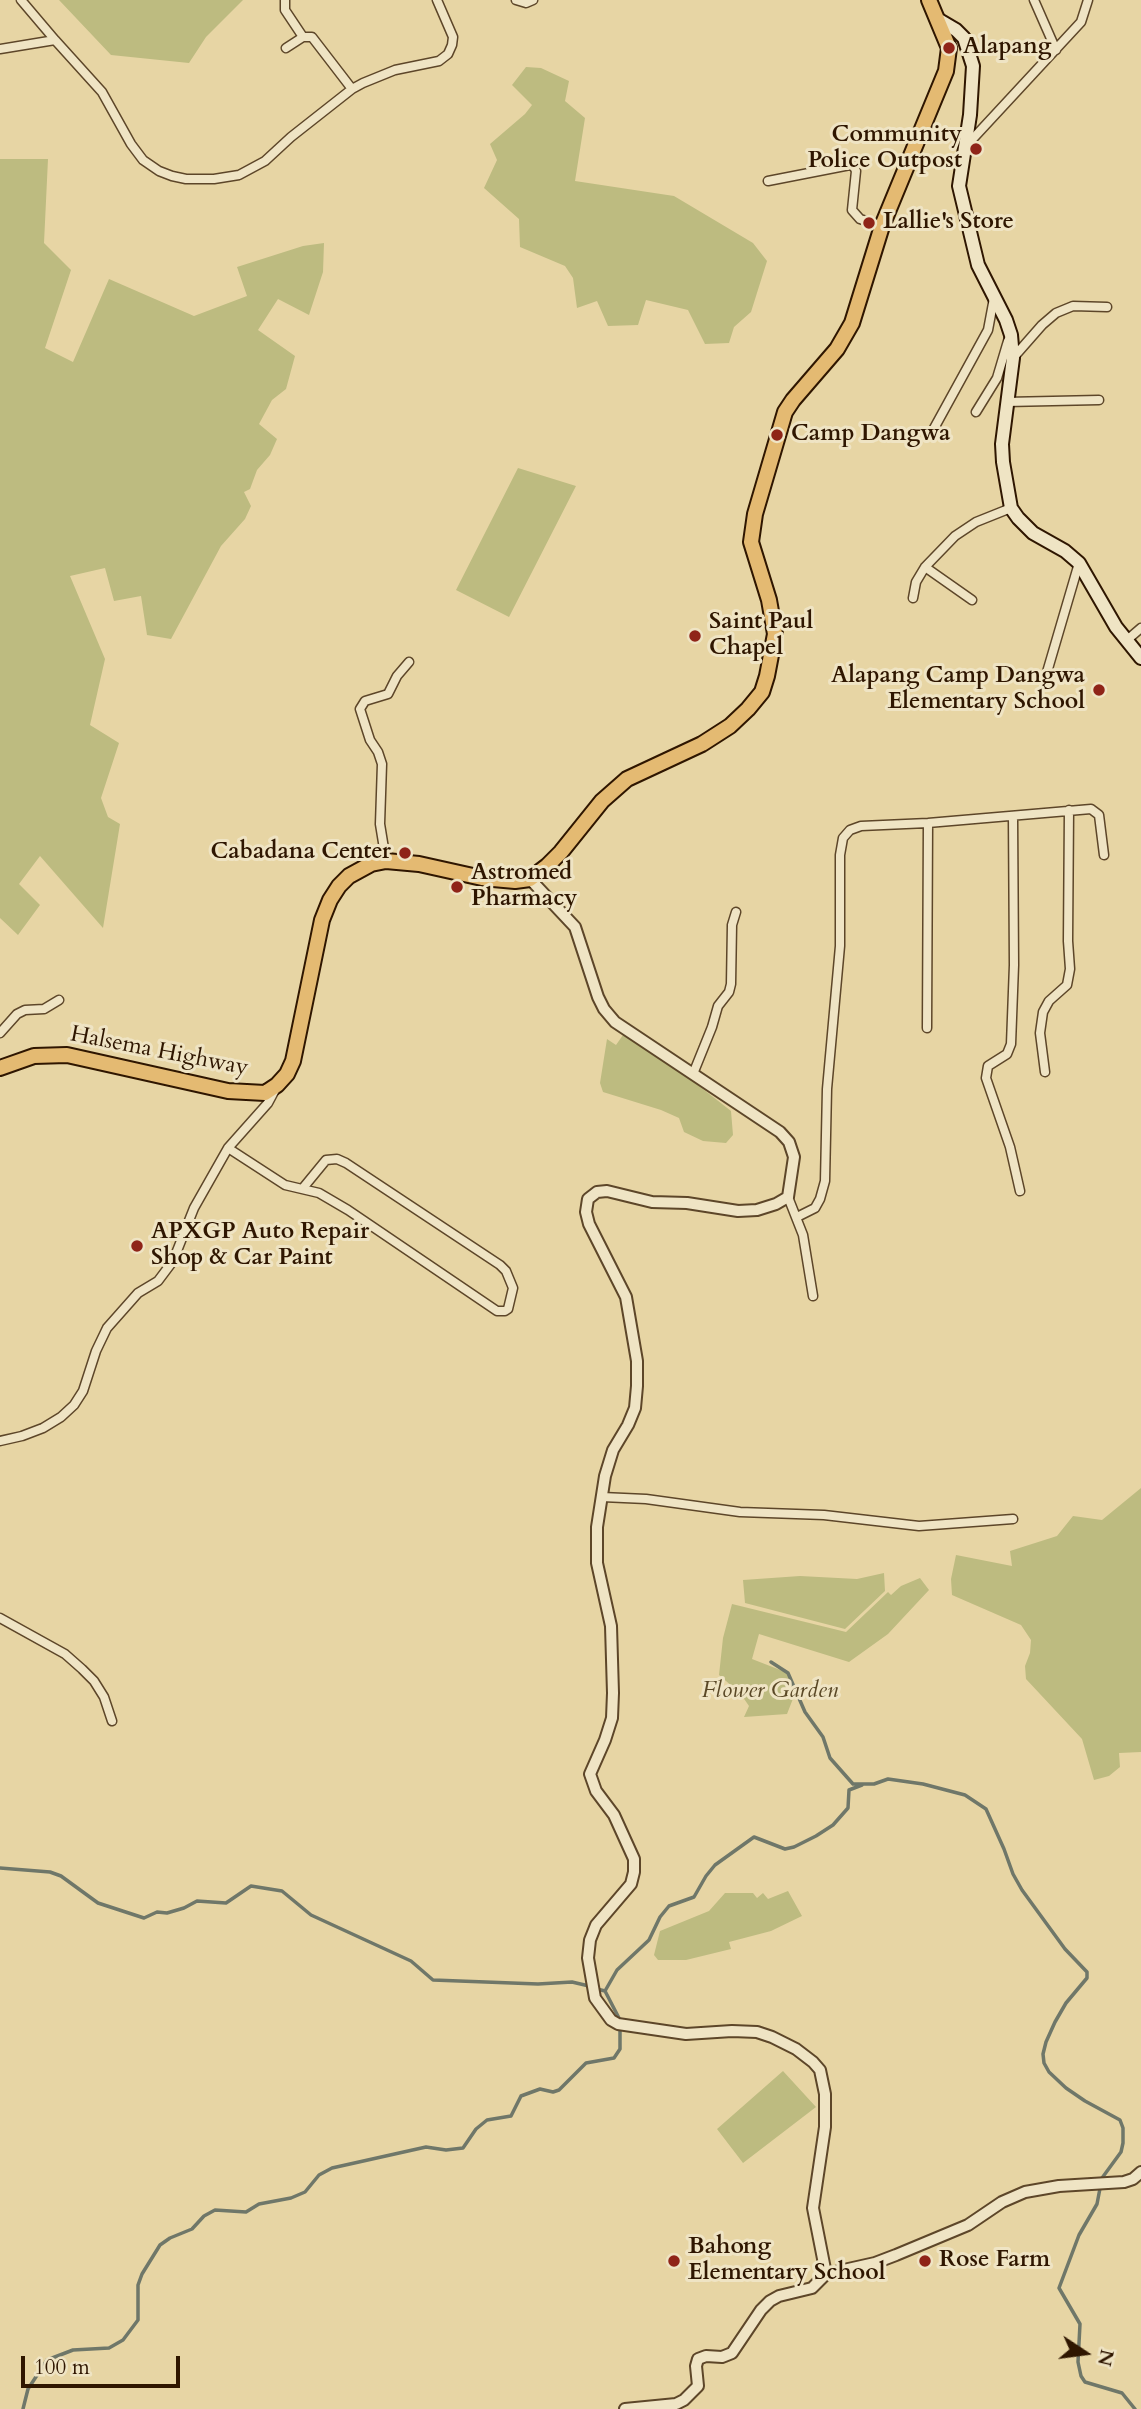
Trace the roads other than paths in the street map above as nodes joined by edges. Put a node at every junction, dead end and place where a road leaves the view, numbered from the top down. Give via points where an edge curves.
1 (21, 0) edge
2 (285, 0) edge
3 (437, 0) edge
4 (516, 0) edge
5 (533, 0) edge
6 (929, 0) edge
7 (1034, 0) edge
8 (1088, 0) edge
9 (939, 20) junction
10 (303, 37) junction
11 (55, 40) junction
12 (0, 48) edge
13 (286, 48) dead end
14 (1056, 50) junction
15 (352, 89) junction
16 (965, 147) junction
17 (768, 181) dead end
18 (882, 226) junction
19 (994, 295) junction
20 (1107, 307) dead end
21 (1010, 335) junction
22 (1013, 358) junction
23 (1099, 400) dead end
24 (1006, 402) junction
25 (976, 412) dead end
26 (932, 432) dead end
27 (1012, 508) junction
28 (1079, 563) junction
29 (925, 567) junction
30 (913, 598) dead end
31 (972, 600) dead end
32 (1141, 628) edge
33 (1127, 640) junction
34 (1141, 658) edge
35 (410, 662) dead end
36 (1045, 679) dead end
37 (1069, 810) junction
38 (1013, 816) junction
39 (928, 823) junction
40 (1104, 855) dead end
41 (386, 861) junction
42 (530, 878) junction
43 (736, 912) dead end
44 (59, 1000) dead end
45 (927, 1028) dead end
46 (0, 1033) edge
47 (0, 1068) edge
48 (1045, 1072) dead end
49 (693, 1074) junction
50 (277, 1085) junction
51 (228, 1148) junction
52 (303, 1188) junction
53 (1020, 1191) dead end
54 (788, 1197) junction
55 (797, 1217) junction
56 (813, 1296) dead end
57 (0, 1441) edge
58 (603, 1497) junction
59 (1013, 1519) dead end
60 (0, 1618) edge
61 (112, 1721) dead end
62 (1141, 2172) edge
63 (826, 2274) junction
64 (625, 2409) edge

1 - 11 street
2 - 10 street via 285,10
3 - 15 street via 453,37 448,54 439,61 375,76
4 - 5 street
6 - 9 highway
7 - 14 street
8 - 14 street via 1081,22
9 - 16 main road via 964,38 972,58
9 - 18 highway via 948,48 946,71
10 - 13 street
10 - 15 street via 316,39
11 - 12 street
11 - 15 street via 102,92 143,160 159,171 186,179 227,177 252,169
14 - 16 street
16 - 19 main road via 959,187 963,208 978,265
17 - 18 street via 850,165 856,171 852,210 860,219
18 - 42 highway via 852,323 837,349 785,412 755,514 751,542 775,634 762,692 730,726 617,787 561,852
19 - 21 main road
19 - 26 street via 988,330
20 - 22 street via 1073,306 1056,313
21 - 22 main road
21 - 25 street via 997,378
22 - 24 main road
23 - 24 street
24 - 27 main road via 1003,462
27 - 28 main road via 1025,527
27 - 29 street via 965,527
28 - 33 main road
28 - 36 street
29 - 30 street
29 - 31 street
32 - 33 street
33 - 34 main road
35 - 41 street via 388,694 365,701 360,709 382,764 380,824
37 - 38 street
37 - 40 street via 1097,811
37 - 48 street via 1070,969 1067,985 1043,1012 1040,1033
38 - 39 street
38 - 53 street via 1011,1044 1007,1054 988,1066 986,1078
39 - 45 street
39 - 55 street via 861,826 843,838 825,1181 815,1208
41 - 42 highway, Halsema Highway via 482,877
41 - 50 highway, Halsema Highway via 358,870 330,900 315,948 293,1061
42 - 49 street via 576,927 598,997 615,1022
43 - 49 street via 732,985 718,1006
44 - 46 street via 44,1009 17,1014
47 - 50 highway, Halsema Highway via 34,1056 67,1055 228,1091 265,1093
49 - 54 street via 789,1142 794,1157
50 - 51 street via 268,1103
51 - 52 street via 285,1185
51 - 57 street via 194,1208 173,1261 107,1328 74,1405 43,1428
52 - 52 street via 348,1210 487,1306 501,1312 508,1309 513,1288 500,1265 346,1163 326,1160
54 - 55 street
54 - 58 street via 776,1204 738,1211 638,1200 607,1191 588,1199 589,1224 626,1297 637,1361 635,1408 613,1450
55 - 56 street
58 - 59 street via 919,1526
58 - 63 street via 596,1544 611,1626 612,1718 590,1774 634,1859 634,1872 631,1884 596,1925 590,1940 588,1958 595,1998 611,2020 623,2024 685,2034 757,2032 796,2049 820,2070 825,2127 813,2208
60 - 61 street via 65,1654 82,1669 104,1697
62 - 63 street via 1124,2182 1084,2183 1018,2194 968,2225 897,2255
63 - 64 street via 812,2288 770,2301 732,2353 698,2359 698,2386 684,2400

